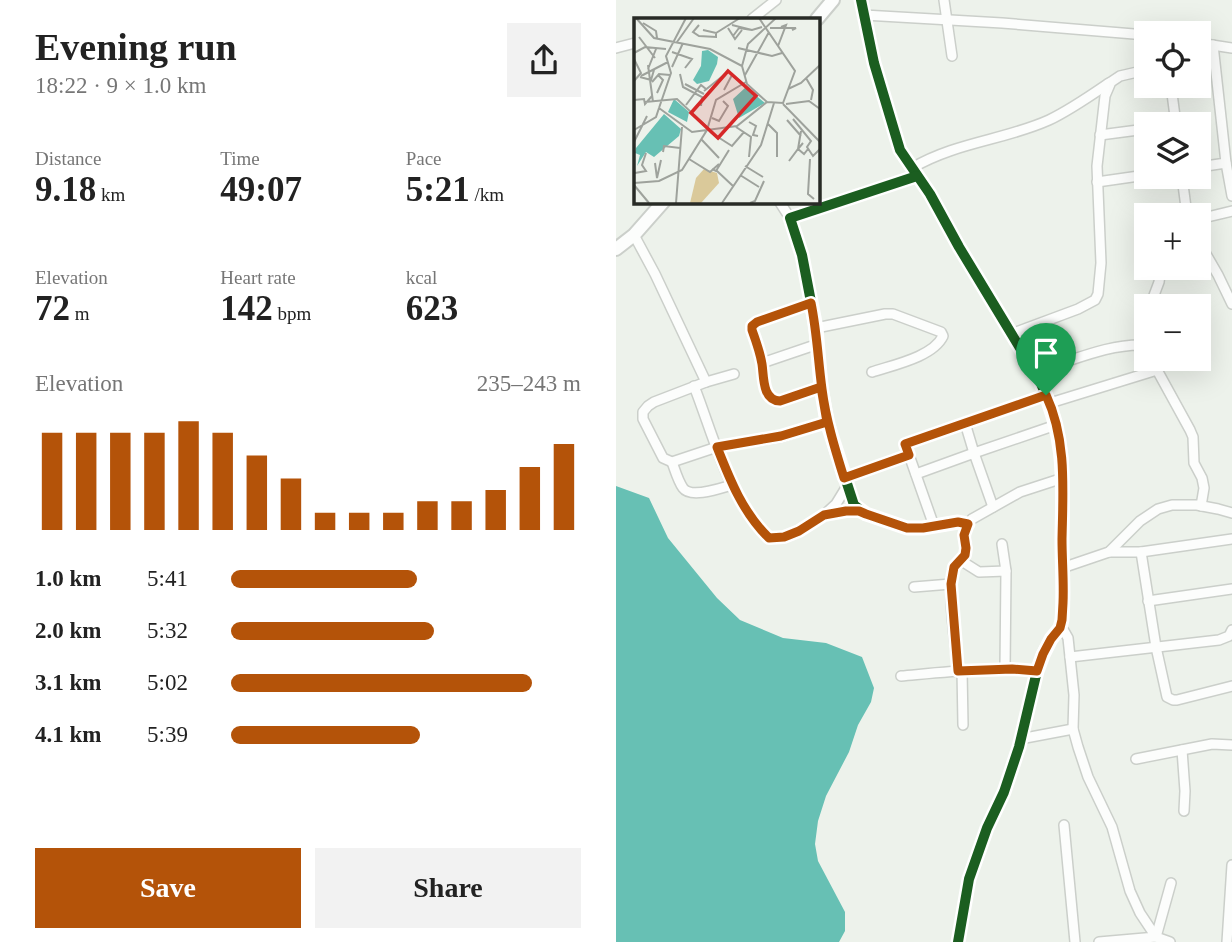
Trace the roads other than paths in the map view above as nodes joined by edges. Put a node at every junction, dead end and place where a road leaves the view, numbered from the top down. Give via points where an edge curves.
1 (776, 0) edge
2 (833, 0) edge
3 (861, 0) edge
4 (944, 0) edge
5 (864, 15) junction
6 (753, 18) edge
7 (818, 18) edge
8 (946, 19) junction
9 (1134, 34) edge
10 (634, 43) edge
11 (1213, 45) joint
12 (616, 48) edge
13 (1232, 48) edge
14 (952, 56) dead end
15 (1134, 73) edge
16 (1111, 82) junction
17 (1134, 131) edge
18 (1100, 135) junction
19 (1226, 163) junction
20 (1211, 165) edge
21 (915, 172) junction
22 (1134, 177) edge
23 (1097, 182) junction
24 (1232, 196) edge
25 (662, 203) edge
26 (780, 203) edge
27 (1232, 211) edge
28 (1211, 216) edge
29 (790, 218) junction
30 (634, 235) junction
31 (616, 249) edge
32 (1211, 263) edge
33 (811, 303) junction
34 (1232, 304) edge
35 (816, 328) junction
36 (1011, 334) junction
37 (818, 344) junction
38 (1134, 348) edge
39 (762, 363) junction
40 (1034, 371) junction
41 (1153, 371) edge
42 (1158, 371) edge
43 (872, 372) dead end
44 (734, 374) dead end
45 (706, 382) junction
46 (694, 386) junction
47 (821, 387) junction
48 (1048, 399) junction
49 (827, 422) junction
50 (965, 424) junction
51 (1056, 425) junction
52 (717, 447) junction
53 (974, 453) junction
54 (909, 455) junction
55 (672, 461) junction
56 (916, 474) junction
57 (1063, 478) junction
58 (845, 482) junction
59 (732, 485) junction
60 (1201, 506) junction
61 (993, 507) junction
62 (859, 511) junction
63 (1232, 513) edge
64 (824, 515) junction
65 (968, 524) junction
66 (934, 526) junction
67 (1232, 539) edge
68 (1002, 544) dead end
69 (1110, 552) junction
70 (1141, 552) junction
71 (960, 560) junction
72 (1062, 568) junction
73 (1006, 571) junction
74 (951, 584) junction
75 (914, 587) dead end
76 (1232, 589) edge
77 (1148, 601) junction
78 (1060, 628) junction
79 (1232, 630) edge
80 (1156, 648) junction
81 (1070, 657) junction
82 (1005, 669) junction
83 (960, 671) junction
84 (1037, 671) junction
85 (901, 677) dead end
86 (1232, 686) edge
87 (963, 725) dead end
88 (1073, 729) junction
89 (1020, 738) junction
90 (1232, 745) edge
91 (1182, 750) junction
92 (1136, 759) dead end
93 (1184, 811) dead end
94 (1064, 825) dead end
95 (1232, 865) edge
96 (1171, 883) dead end
97 (1156, 937) junction
98 (958, 942) edge
99 (1075, 942) edge
100 (1100, 942) edge
101 (1170, 942) edge
102 (1227, 942) edge

1 - 6 street
2 - 7 main road
3 - 5 street
4 - 8 street
5 - 8 street
5 - 21 street via 900,150
8 - 9 street
8 - 14 street
10 - 12 street
11 - 13 street
11 - 19 street
15 - 16 street
16 - 18 street
16 - 21 street via 1049,120 936,155
17 - 18 street
18 - 23 street
19 - 20 street
19 - 24 street
21 - 29 street
21 - 36 street
22 - 23 street
23 - 36 street via 1101,272 1095,300
25 - 30 main road
26 - 29 street
27 - 28 street
29 - 33 street
30 - 31 main road
30 - 45 street
32 - 34 street
33 - 35 street
33 - 39 street via 752,326
35 - 37 street
35 - 43 street via 892,314 941,332 941,341 928,352
36 - 40 street
37 - 39 street
37 - 47 street
38 - 40 street via 1117,347
39 - 47 street via 766,389 776,401
40 - 48 street
41 - 48 street
42 - 60 street via 1193,437 1194,463 1204,488
44 - 45 street
45 - 46 street
46 - 52 street
46 - 55 street via 654,402 643,412 663,458
47 - 49 street
48 - 50 street
48 - 51 street
49 - 52 street
49 - 58 street
50 - 53 street
50 - 54 street via 905,444
51 - 53 street
51 - 57 street
52 - 55 street
52 - 59 street
53 - 56 street
53 - 61 street
54 - 56 street
54 - 58 street
55 - 59 street via 690,494
56 - 66 street
57 - 61 street via 1020,492
57 - 72 street
58 - 62 street
58 - 64 street via 836,504
59 - 64 street via 769,538 792,534
60 - 63 street
60 - 69 street via 1158,509
61 - 65 street
62 - 64 street
62 - 66 street via 907,528
65 - 66 street
65 - 71 street via 965,555
67 - 70 street
68 - 73 street
69 - 70 street
69 - 72 street
70 - 77 street
71 - 73 street via 979,572
71 - 74 street
72 - 78 street
73 - 82 street
74 - 75 street
74 - 83 street
76 - 77 street
77 - 80 street
78 - 81 street via 1068,638
78 - 84 street
79 - 80 street via 1219,640
80 - 81 street
80 - 86 street via 1167,697 1173,700
81 - 88 street
82 - 83 street
82 - 84 street
83 - 85 street
83 - 87 street
84 - 89 street
88 - 89 street
88 - 97 street via 1088,777 1112,827 1130,891
89 - 98 street via 969,879
90 - 91 street
91 - 92 street
91 - 93 street
94 - 99 street
95 - 102 street
96 - 97 street
97 - 100 street
97 - 101 street

